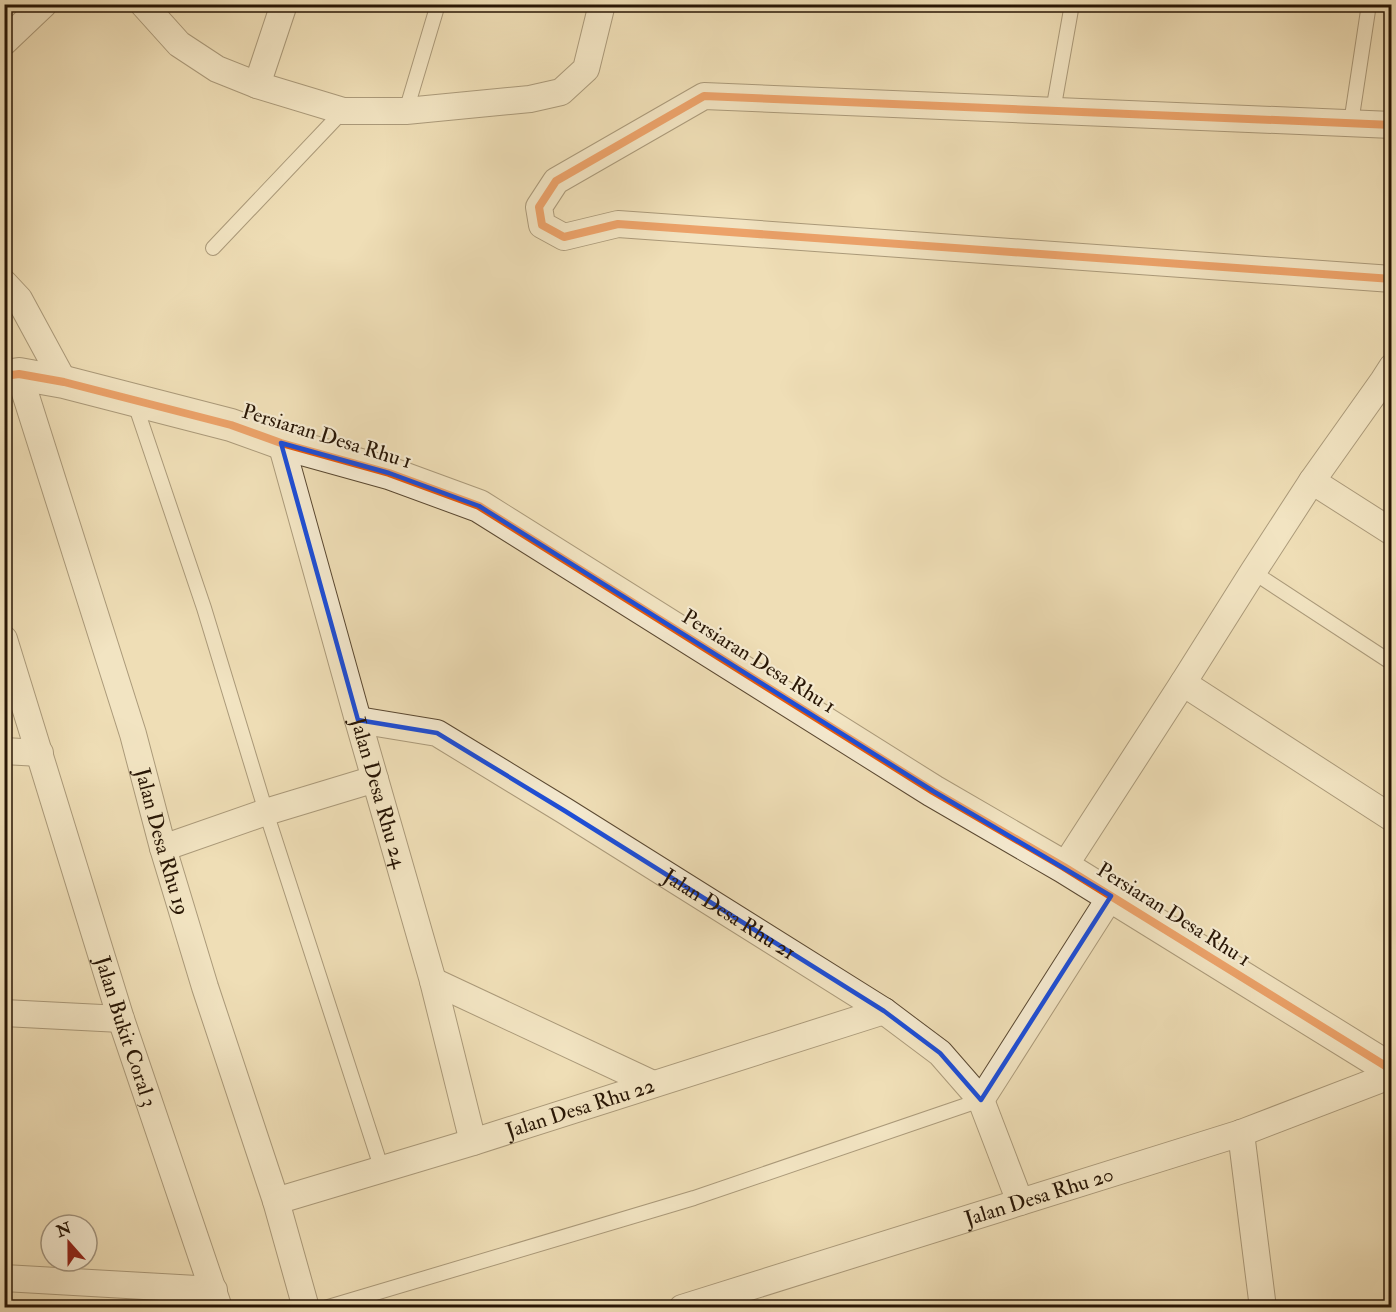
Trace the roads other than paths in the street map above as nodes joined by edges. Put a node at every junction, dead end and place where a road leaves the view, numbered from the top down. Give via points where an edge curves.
1 (44, 4) edge
2 (143, 4) edge
3 (284, 4) edge
4 (438, 4) edge
5 (602, 4) edge
6 (1072, 4) edge
7 (1370, 4) edge
8 (4, 42) edge
9 (257, 85) junction
10 (343, 111) junction
11 (406, 111) junction
12 (1053, 111) junction
13 (1351, 123) junction
14 (1392, 124) edge
15 (213, 248) dead end
16 (1392, 279) edge
17 (4, 283) edge
18 (12, 375) edge
19 (1389, 378) edge
20 (64, 382) junction
21 (134, 399) junction
22 (281, 443) junction
23 (1312, 481) junction
24 (1392, 532) edge
25 (1252, 572) junction
26 (4, 639) edge
27 (1392, 663) edge
28 (1183, 683) junction
29 (358, 720) junction
30 (4, 751) edge
31 (40, 753) junction
32 (375, 779) junction
33 (266, 812) junction
34 (1392, 818) edge
35 (163, 848) junction
36 (1064, 867) junction
37 (1111, 896) junction
38 (433, 981) junction
39 (884, 1011) junction
40 (4, 1012) edge
41 (121, 1019) junction
42 (1392, 1070) edge
43 (1392, 1075) edge
44 (653, 1084) junction
45 (981, 1100) junction
46 (1241, 1133) junction
47 (473, 1142) junction
48 (382, 1170) junction
49 (276, 1201) junction
50 (1020, 1202) junction
51 (4, 1278) edge
52 (217, 1299) edge
53 (730, 1300) edge
54 (306, 1308) edge
55 (325, 1308) edge
56 (682, 1308) edge
57 (1263, 1308) edge

1 - 8 street
2 - 9 street via 179,44 217,69
3 - 9 street
4 - 11 lane
5 - 11 street via 586,69 561,92 530,99
6 - 12 lane
7 - 13 lane
9 - 10 street
10 - 11 street
10 - 15 lane
12 - 13 street
12 - 16 street via 704,96 556,182 539,207 542,225 564,237 618,224
13 - 14 street
17 - 20 street via 19,300
18 - 20 street, Persiaran Desa Rhu 1
18 - 35 street, Jalan Desa Rhu 19 via 133,734
19 - 23 street
20 - 21 street, Persiaran Desa Rhu 1
21 - 22 street, Persiaran Desa Rhu 1
21 - 33 lane via 204,608
22 - 29 street, Jalan Desa Rhu 24
22 - 36 street, Persiaran Desa Rhu 1 via 389,473 479,506 933,791
23 - 24 street
23 - 25 street
25 - 27 lane
25 - 28 street
26 - 31 street, Jalan Bukit Coral 3
28 - 34 street
28 - 36 street
29 - 32 street, Jalan Desa Rhu 24
29 - 39 street, Jalan Desa Rhu 21 via 437,733
30 - 31 street
31 - 41 street, Jalan Bukit Coral 3
32 - 33 street
32 - 38 street, Jalan Desa Rhu 24
33 - 35 street
33 - 48 lane
35 - 49 street, Jalan Desa Rhu 19
36 - 37 street, Persiaran Desa Rhu 1
37 - 42 street, Persiaran Desa Rhu 1
37 - 45 street
38 - 44 street
38 - 47 street, Jalan Desa Rhu 24
39 - 44 street, Jalan Desa Rhu 22
39 - 45 street, Jalan Desa Rhu 21 via 940,1053
40 - 41 street
41 - 52 street, Jalan Bukit Coral 3
43 - 46 street, Jalan Desa Rhu 20
44 - 47 street, Jalan Desa Rhu 22
45 - 50 street, Jalan Desa Rhu 21
45 - 55 lane via 694,1198
46 - 50 street, Jalan Desa Rhu 20
46 - 57 street
47 - 48 street, Jalan Desa Rhu 22
48 - 49 street, Jalan Desa Rhu 22
49 - 54 street, Jalan Desa Rhu 19
50 - 53 street, Jalan Desa Rhu 20
51 - 52 street
53 - 56 street, Jalan Desa Rhu 20

